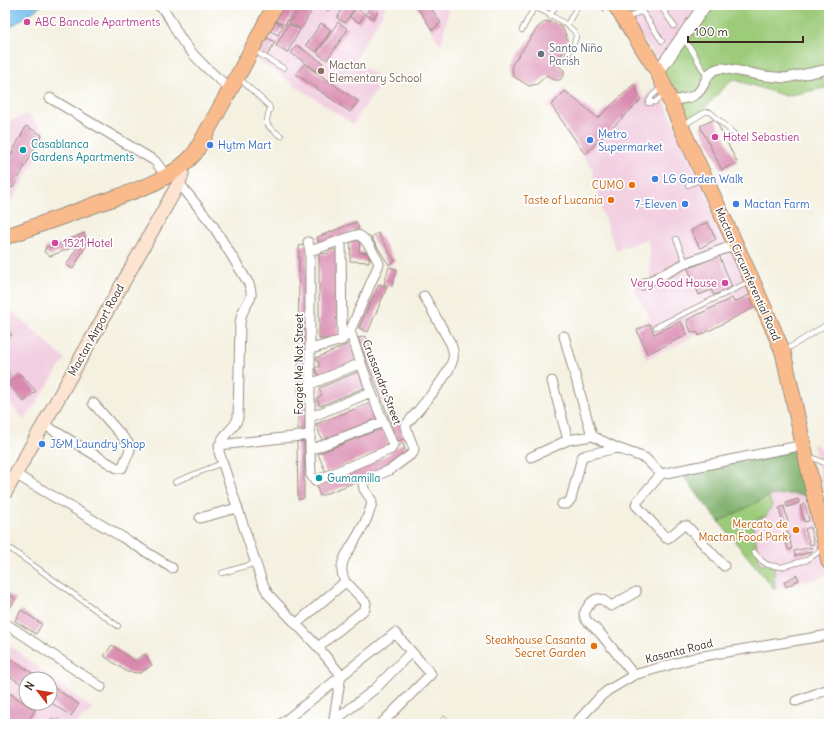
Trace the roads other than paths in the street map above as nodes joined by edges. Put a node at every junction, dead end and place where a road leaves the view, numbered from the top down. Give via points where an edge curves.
1 (158, 5) edge
2 (275, 5) edge
3 (556, 5) edge
4 (578, 5) edge
5 (600, 5) edge
6 (611, 5) edge
7 (615, 5) edge
8 (660, 5) edge
9 (705, 5) edge
10 (535, 6) edge
11 (550, 16) junction
12 (625, 20) junction
13 (566, 25) junction
14 (674, 26) dead end
15 (522, 30) dead end
16 (682, 38) junction
17 (662, 41) dead end
18 (252, 49) junction
19 (564, 62) dead end
20 (283, 68) dead end
21 (829, 69) edge
22 (707, 76) junction
23 (234, 82) junction
24 (665, 88) junction
25 (50, 98) dead end
26 (681, 127) junction
27 (734, 134) dead end
28 (280, 136) dead end
29 (704, 177) junction
30 (173, 180) junction
31 (688, 185) dead end
32 (5, 237) edge
33 (676, 239) dead end
34 (341, 241) junction
35 (308, 242) dead end
36 (735, 244) junction
37 (310, 251) junction
38 (686, 263) junction
39 (752, 280) junction
40 (642, 285) dead end
41 (424, 296) dead end
42 (829, 324) edge
43 (656, 326) dead end
44 (350, 331) junction
45 (564, 336) dead end
46 (342, 340) junction
47 (311, 349) junction
48 (783, 352) junction
49 (361, 363) junction
50 (552, 381) dead end
51 (311, 384) junction
52 (371, 392) junction
53 (93, 403) dead end
54 (311, 417) junction
55 (383, 422) junction
56 (44, 424) junction
57 (310, 435) junction
58 (592, 436) junction
59 (568, 440) junction
60 (219, 444) junction
61 (617, 448) junction
62 (310, 450) junction
63 (805, 450) junction
64 (531, 457) dead end
65 (222, 462) junction
66 (829, 466) edge
67 (15, 474) junction
68 (662, 474) junction
69 (320, 480) joint
70 (175, 482) dead end
71 (5, 493) edge
72 (562, 504) dead end
73 (237, 508) junction
74 (200, 518) dead end
75 (5, 545) edge
76 (827, 546) edge
77 (754, 552) dead end
78 (829, 562) edge
79 (256, 563) junction
80 (724, 566) dead end
81 (172, 568) dead end
82 (222, 572) dead end
83 (345, 582) junction
84 (636, 592) dead end
85 (5, 623) edge
86 (296, 624) junction
87 (118, 626) dead end
88 (829, 635) edge
89 (318, 647) junction
90 (410, 652) junction
91 (341, 675) junction
92 (634, 675) junction
93 (101, 687) dead end
94 (829, 689) edge
95 (796, 701) dead end
96 (444, 719) dead end
97 (332, 723) edge
98 (281, 724) edge
99 (381, 724) edge
100 (450, 724) edge
101 (575, 724) edge

1 - 23 street via 169,18 183,43 210,71
2 - 18 main road
3 - 11 lane
4 - 13 lane
5 - 6 lane via 606,9
7 - 12 main road, Mactan Circumferential Road
8 - 14 lane
9 - 16 street
10 - 11 lane
10 - 15 lane
11 - 13 lane
12 - 17 lane via 639,12 643,13
12 - 24 main road, Mactan Circumferential Road
13 - 19 lane via 576,37
16 - 22 lane via 692,49
16 - 24 street
18 - 20 lane
18 - 23 main road
21 - 22 street via 786,78 717,68
22 - 24 street via 696,94
23 - 28 lane via 269,106 266,118 268,125
23 - 30 main road via 195,153
24 - 26 main road, Mactan Circumferential Road
25 - 30 street via 155,161
26 - 27 lane via 705,112 710,112
26 - 29 main road, Mactan Circumferential Road
29 - 31 lane
29 - 36 main road, Mactan Circumferential Road
30 - 32 main road
30 - 56 main road, Mactan Airport Road
30 - 60 street via 212,224 249,284 251,292 251,299 240,323 238,418
33 - 38 lane
34 - 37 street
34 - 44 street via 360,235 379,264
34 - 46 street
35 - 37 street, Forget Me Not Street
36 - 38 street
36 - 39 main road, Mactan Circumferential Road
37 - 47 street, Forget Me Not Street
38 - 40 street
39 - 43 lane
39 - 48 main road, Mactan Circumferential Road
41 - 83 street via 451,344 453,358 447,372 406,426 413,452 390,470 363,483 372,501 371,507 344,559 342,565
42 - 48 lane
44 - 46 street
44 - 49 street, Crussandra Street
45 - 58 street
46 - 47 street
47 - 51 street, Forget Me Not Street
48 - 63 main road, Mactan Circumferential Road
49 - 51 street
49 - 52 street, Crussandra Street
50 - 59 street
51 - 54 street, Forget Me Not Street
52 - 54 street
52 - 55 street, Crussandra Street
53 - 56 street via 129,444 130,450 122,468 117,468
54 - 57 street, Forget Me Not Street
55 - 62 street
55 - 69 street, Crussandra Street via 393,445 391,449
56 - 67 main road, Mactan Airport Road
57 - 60 street
57 - 62 street, Forget Me Not Street
58 - 59 street
58 - 61 street
59 - 64 street
60 - 65 street
61 - 68 street via 645,458
61 - 72 street via 582,457 571,499 568,504
62 - 69 street, Forget Me Not Street via 311,475 316,481
63 - 66 lane
63 - 68 street
63 - 76 main road, Mactan Circumferential Road
65 - 70 lane
65 - 73 street
67 - 71 main road, Mactan Airport Road
67 - 81 street
68 - 80 street via 636,502 637,508 666,538 687,526
73 - 74 street
73 - 79 street
75 - 87 lane
76 - 77 lane via 807,560 781,567 768,565
76 - 78 main road, Mactan Circumferential Road
79 - 82 lane
79 - 86 street via 268,594
83 - 86 street
83 - 89 street via 364,601 365,609
84 - 92 street via 611,606 602,600 596,600 590,603 584,614 586,620 600,632
85 - 93 street
86 - 89 street
88 - 92 street, Kasanta Road via 697,657
89 - 91 street
90 - 91 street via 395,633
90 - 97 street via 376,688
90 - 99 street via 430,672 430,676
91 - 97 street
91 - 98 street
92 - 101 street, Kasanta Road via 607,691
94 - 95 street
96 - 100 lane

